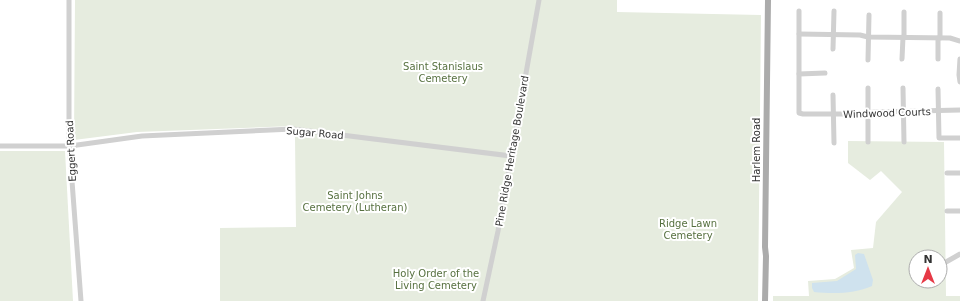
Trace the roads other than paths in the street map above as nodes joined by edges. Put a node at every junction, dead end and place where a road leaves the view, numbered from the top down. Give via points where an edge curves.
1 (69, 0) edge
2 (539, 0) edge
3 (768, 0) edge
4 (799, 11) dead end
5 (834, 11) dead end
6 (904, 12) dead end
7 (940, 12) dead end
8 (869, 15) dead end
9 (799, 34) junction
10 (833, 35) junction
11 (868, 37) junction
12 (904, 37) junction
13 (939, 38) junction
14 (960, 41) edge
15 (833, 49) dead end
16 (902, 59) dead end
17 (938, 59) dead end
18 (960, 59) edge
19 (868, 60) dead end
20 (825, 73) dead end
21 (799, 74) junction
22 (960, 82) edge
23 (868, 88) dead end
24 (903, 88) dead end
25 (938, 89) dead end
26 (833, 95) dead end
27 (960, 110) edge
28 (903, 111) junction
29 (939, 111) junction
30 (868, 113) junction
31 (834, 114) junction
32 (960, 138) edge
33 (868, 142) dead end
34 (904, 142) dead end
35 (834, 143) dead end
36 (0, 146) edge
37 (70, 146) junction
38 (511, 156) junction
39 (960, 172) edge
40 (947, 173) dead end
41 (947, 211) dead end
42 (960, 211) edge
43 (960, 254) edge
44 (948, 261) edge
45 (81, 301) edge
46 (483, 301) edge
47 (765, 301) edge

1 - 37 street, Eggert Road
2 - 38 street, Pine Ridge Heritage Boulevard
3 - 47 main road, Harlem Road
4 - 9 street
5 - 10 street
6 - 12 street
7 - 13 street
8 - 11 street
9 - 10 street
9 - 21 street
10 - 11 street
10 - 15 street
11 - 12 street
11 - 19 street
12 - 13 street
12 - 16 street
13 - 14 street
13 - 17 street
18 - 22 street
20 - 21 street
21 - 31 street via 799,113
23 - 30 street
24 - 28 street
25 - 29 street
26 - 31 street, Windwood Courts
27 - 29 street, Windwood Courts
28 - 29 street, Windwood Courts
28 - 30 street, Windwood Courts
28 - 34 street
29 - 32 street via 939,138
30 - 31 street, Windwood Courts
30 - 33 street
31 - 35 street
36 - 37 street, Sugar Road
37 - 38 street, Sugar Road via 142,136 293,129
37 - 45 street, Eggert Road
38 - 46 street, Pine Ridge Heritage Boulevard
39 - 40 street
41 - 42 street
43 - 44 street

